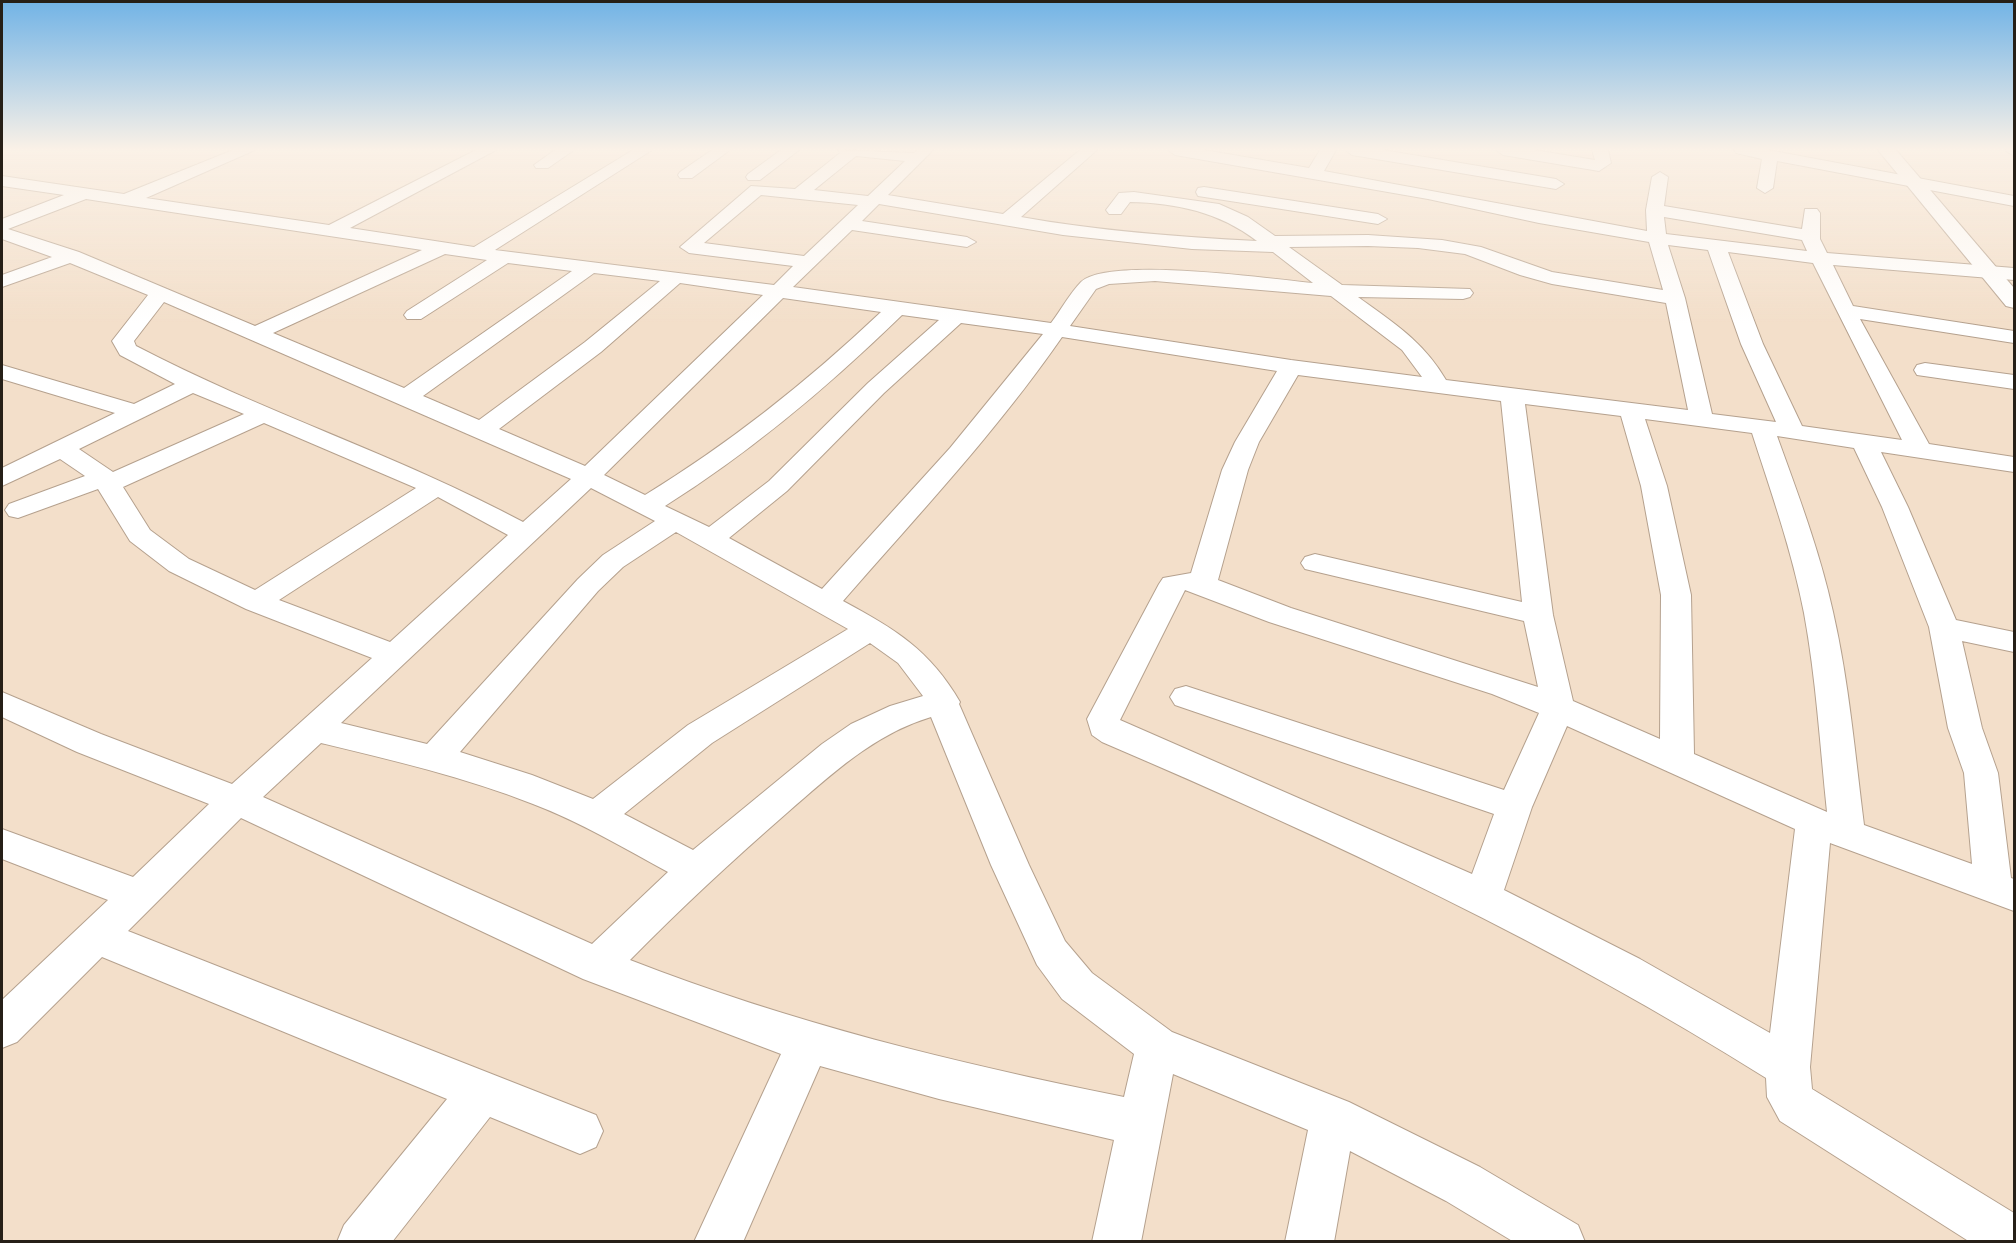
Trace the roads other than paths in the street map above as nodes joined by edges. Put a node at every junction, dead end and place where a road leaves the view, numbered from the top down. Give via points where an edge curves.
1 (47, 208) edge
2 (178, 208) edge
3 (376, 208) edge
4 (550, 208) edge
5 (736, 208) edge
6 (864, 208) edge
7 (928, 208) edge
8 (1021, 208) edge
9 (1207, 208) edge
10 (1307, 208) edge
11 (1494, 208) edge
12 (1936, 208) edge
13 (1655, 210) joint
14 (1811, 213) dead end
15 (1378, 219) dead end
16 (1006, 221) junction
17 (847, 224) junction
18 (2, 225) edge
19 (331, 231) junction
20 (2, 232) edge
21 (1810, 236) junction
22 (1657, 238) junction
23 (967, 242) dead end
24 (1273, 244) junction
25 (1716, 246) junction
26 (442, 248) junction
27 (477, 253) junction
28 (72, 256) junction
29 (506, 257) junction
30 (1820, 258) junction
31 (808, 262) junction
32 (590, 267) junction
33 (1990, 271) junction
34 (2014, 274) edge
35 (676, 277) junction
36 (2, 281) edge
37 (779, 291) junction
38 (1338, 291) junction
39 (160, 293) junction
40 (1462, 293) dead end
41 (1675, 298) junction
42 (2014, 300) edge
43 (896, 309) junction
44 (1845, 311) junction
45 (414, 315) dead end
46 (956, 316) junction
47 (1057, 330) junction
48 (254, 333) junction
49 (2014, 337) edge
50 (1291, 367) junction
51 (1925, 370) dead end
52 (2, 372) edge
53 (2014, 382) edge
54 (192, 384) junction
55 (1439, 387) junction
56 (1512, 396) junction
57 (406, 397) junction
58 (1630, 411) junction
59 (136, 412) junction
60 (262, 415) junction
61 (1702, 420) junction
62 (1762, 427) junction
63 (482, 430) junction
64 (1793, 432) junction
65 (1864, 442) junction
66 (63, 449) junction
67 (1920, 451) junction
68 (2014, 464) edge
69 (588, 477) junction
70 (2, 478) edge
71 (106, 481) junction
72 (436, 487) junction
73 (648, 506) junction
74 (7, 507) edge
75 (675, 520) junction
76 (526, 534) junction
77 (711, 539) junction
78 (1315, 562) dead end
79 (1202, 584) junction
80 (256, 602) junction
81 (826, 602) junction
82 (1538, 615) junction
83 (1944, 627) junction
84 (872, 629) junction
85 (2014, 642) edge
86 (394, 655) junction
87 (1186, 697) dead end
88 (944, 702) junction
89 (2, 703) edge
90 (1558, 708) junction
91 (314, 729) junction
92 (434, 759) junction
93 (1677, 761) junction
94 (236, 801) junction
95 (1514, 807) junction
96 (597, 817) junction
97 (1830, 828) junction
98 (2, 844) edge
99 (696, 869) junction
100 (2004, 891) edge
101 (137, 895) junction
102 (1483, 896) junction
103 (97, 937) junction
104 (597, 966) junction
105 (2, 1028) edge
106 (809, 1042) junction
107 (1157, 1046) junction
108 (1788, 1066) junction
109 (481, 1092) junction
110 (1334, 1118) junction
111 (1142, 1123) junction
112 (580, 1131) dead end
113 (2014, 1241) edge
114 (361, 1242) edge
115 (718, 1242) edge
116 (1116, 1242) edge
117 (1309, 1242) edge
118 (1561, 1242) edge

1 - 18 street
2 - 19 street
3 - 19 street
4 - 27 street
5 - 31 street via 689,247
6 - 17 street
7 - 16 street
8 - 16 street
9 - 24 street via 1229,214
10 - 15 street
11 - 22 street
12 - 33 street
13 - 21 street
13 - 22 street
14 - 21 street
16 - 24 street via 1192,243
17 - 23 street
17 - 31 street
19 - 26 street
20 - 28 street
21 - 30 street
22 - 25 street
22 - 41 street
24 - 38 street
24 - 41 street via 1385,241 1449,246 1557,279
25 - 30 street
25 - 64 street via 1752,344
26 - 27 street
26 - 48 street
27 - 29 street
28 - 36 street
28 - 39 street
29 - 32 street
29 - 45 street
30 - 33 street
30 - 44 street
31 - 37 street
32 - 35 street
32 - 57 street
33 - 34 street
33 - 42 street
35 - 37 street
35 - 63 street via 593,347
37 - 43 street
37 - 69 street
38 - 40 street
38 - 47 street via 1155,275 1106,278 1089,285
38 - 55 street via 1410,345
39 - 48 street
39 - 54 street via 123,344
41 - 61 street
43 - 46 street
43 - 73 street via 808,391 698,475
44 - 49 street
44 - 67 street
46 - 47 street
46 - 77 street via 876,388 778,486
47 - 50 street
47 - 81 street via 958,453
48 - 57 street
50 - 55 street
50 - 79 street via 1235,470
51 - 53 street
52 - 59 street
54 - 59 street
54 - 60 street
55 - 56 street
56 - 58 street
56 - 82 street
57 - 63 street
58 - 61 street
58 - 93 street via 1654,486 1676,595
59 - 66 street
60 - 71 street
60 - 72 street
61 - 62 street
62 - 64 street
62 - 97 street via 1811,582 1832,699
63 - 69 street
64 - 65 street
65 - 67 street
65 - 83 street
66 - 70 street
66 - 71 street
67 - 68 street
69 - 73 street
69 - 76 street
71 - 74 street
71 - 80 street via 140,535 179,565
72 - 76 street
72 - 80 street
73 - 75 street
75 - 77 street
75 - 92 street via 613,561 588,585
76 - 86 street
77 - 81 street
78 - 82 street
79 - 90 street via 1280,615 1503,686
79 - 102 street via 1173,584 1103,719 1104,726
80 - 86 street
81 - 84 street
82 - 90 street
83 - 85 street
83 - 100 street via 1965,728 1981,773
84 - 88 street via 909,656
84 - 96 street via 700,734
86 - 91 street
87 - 95 street
88 - 99 street via 902,714 863,733
88 - 107 street via 1006,855 1051,952 1077,986
89 - 94 street
90 - 93 street
90 - 95 street
91 - 92 street
91 - 94 street
92 - 96 street via 547,795
93 - 97 street
94 - 101 street
94 - 104 street
95 - 102 street
96 - 99 street
97 - 100 street
97 - 108 street
98 - 101 street
99 - 104 street
101 - 103 street
102 - 108 street via 1730,1030
103 - 105 street
103 - 109 street
104 - 106 street
106 - 111 street via 1022,1098
106 - 115 street
107 - 110 street
107 - 111 street
108 - 113 street via 1789,1097 1796,1105
109 - 112 street
109 - 114 street
110 - 117 street
110 - 118 street via 1463,1184
111 - 116 street

